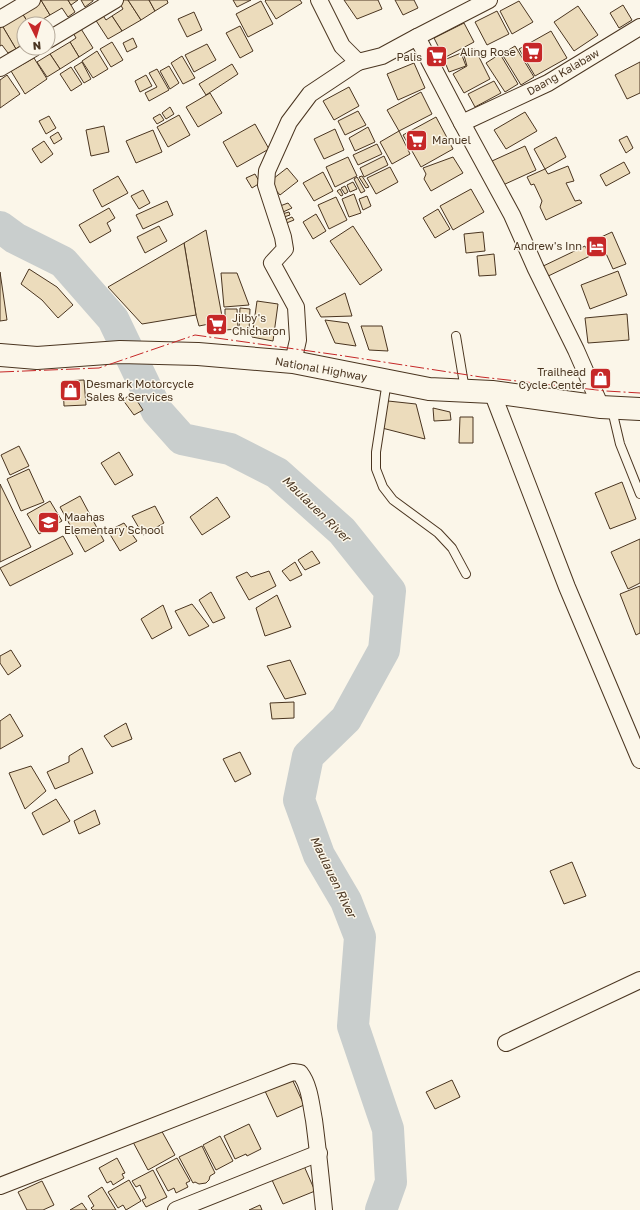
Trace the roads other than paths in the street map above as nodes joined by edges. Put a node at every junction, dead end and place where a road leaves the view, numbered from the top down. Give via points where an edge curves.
1 (32, 0) edge
2 (115, 0) edge
3 (319, 0) edge
4 (489, 0) edge
5 (0, 19) edge
6 (640, 27) edge
7 (56, 35) edge
8 (417, 37) junction
9 (20, 56) edge
10 (358, 62) junction
11 (0, 68) edge
12 (462, 123) junction
13 (456, 336) dead end
14 (0, 355) edge
15 (293, 362) junction
16 (387, 380) junction
17 (465, 390) junction
18 (492, 392) junction
19 (606, 407) junction
20 (640, 409) edge
21 (640, 494) edge
22 (466, 574) dead end
23 (640, 760) edge
24 (640, 980) edge
25 (506, 1043) dead end
26 (319, 1153) junction
27 (0, 1186) edge
28 (176, 1210) edge
29 (324, 1210) edge

1 - 5 street
2 - 7 street
3 - 10 street via 342,46
4 - 8 street
6 - 12 street, Daang Kalabaw via 548,83
8 - 10 street via 382,56
8 - 12 street
9 - 11 street
10 - 15 street via 310,94 289,122 267,171 266,185 285,249 272,263 296,307 298,340
12 - 19 street via 512,215 536,269
13 - 17 lane
14 - 15 main road, National Highway via 37,358 120,352 198,354
15 - 16 main road, National Highway
16 - 17 main road, National Highway via 429,388
16 - 22 lane via 376,452 376,469 383,487 393,500 438,533 452,548
17 - 18 main road, National Highway
18 - 19 main road, National Highway
18 - 23 street via 567,587
19 - 20 main road, National Highway
19 - 21 lane
24 - 25 street
26 - 27 street via 304,1078 300,1073 293,1072
26 - 28 street
26 - 29 street

